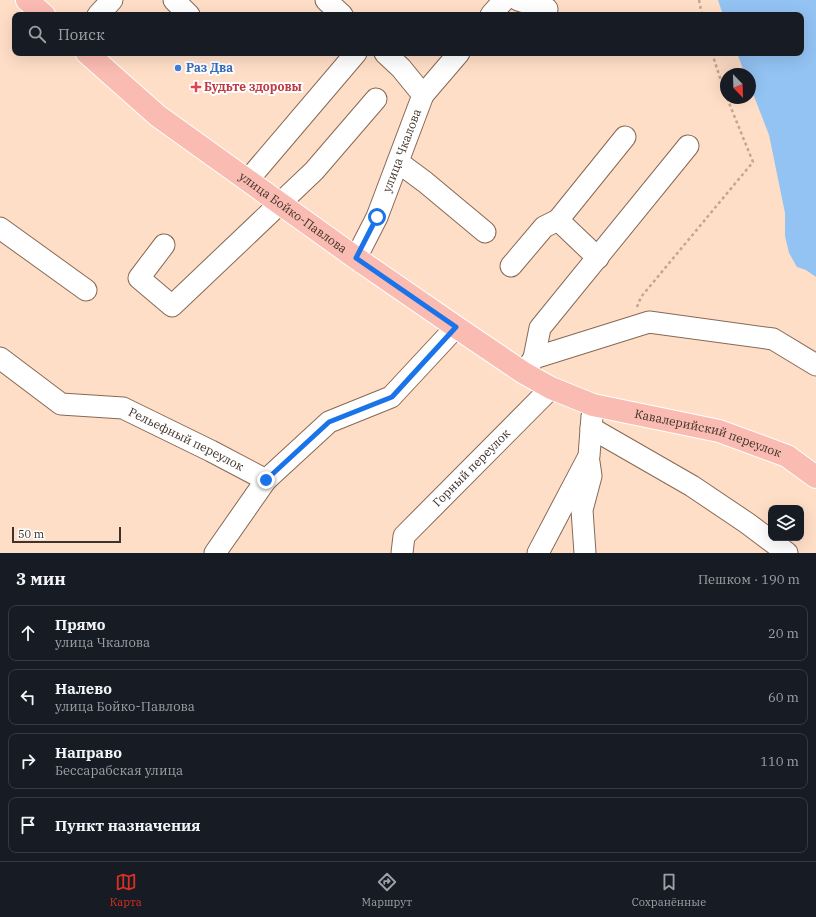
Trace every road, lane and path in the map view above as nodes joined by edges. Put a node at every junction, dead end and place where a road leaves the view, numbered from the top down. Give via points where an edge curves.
1 (27, 0) edge
2 (112, 0) edge
3 (174, 0) edge
4 (326, 0) edge
5 (504, 0) edge
6 (518, 0) edge
7 (699, 0) edge
8 (548, 8) edge
9 (41, 12) edge
10 (101, 12) edge
11 (186, 12) edge
12 (339, 12) edge
13 (494, 12) edge
14 (701, 12) edge
15 (90, 56) edge
16 (353, 56) edge
17 (388, 56) edge
18 (456, 56) edge
19 (713, 56) edge
20 (720, 81) edge
21 (423, 95) junction
22 (376, 99) dead end
23 (729, 104) edge
24 (625, 136) dead end
25 (688, 146) dead end
26 (398, 162) junction
27 (248, 180) junction
28 (280, 203) junction
29 (558, 220) junction
30 (0, 228) edge
31 (485, 232) dead end
32 (164, 245) dead end
33 (356, 258) junction
34 (598, 258) junction
35 (511, 266) dead end
36 (86, 290) dead end
37 (456, 327) junction
38 (630, 328) junction
39 (0, 358) edge
40 (529, 365) junction
41 (816, 365) edge
42 (551, 388) junction
43 (593, 406) junction
44 (591, 428) junction
45 (589, 456) junction
46 (816, 476) edge
47 (266, 480) junction
48 (215, 553) edge
49 (402, 553) edge
50 (538, 553) edge
51 (585, 553) edge
52 (787, 553) edge

1 - 9 main road
2 - 10 street
3 - 11 street
4 - 12 street
5 - 13 street
6 - 8 street
7 - 14 path
15 - 27 main road, улица Бойко-Павлова via 158,116
16 - 27 street
17 - 21 street, улица Чкалова
18 - 21 street
19 - 20 path
21 - 26 street, улица Чкалова
22 - 28 street via 314,171
23 - 38 path via 753,162 641,297
24 - 29 street
25 - 34 street
26 - 31 street
26 - 33 street, улица Чкалова via 377,217
27 - 28 main road, улица Бойко-Павлова
28 - 32 street via 172,306 140,278
28 - 33 main road, улица Бойко-Павлова
29 - 34 street
29 - 35 street via 544,227
30 - 36 street
33 - 37 main road, улица Бойко-Павлова
34 - 40 street via 540,328
37 - 40 main road, улица Бойко-Павлова
37 - 47 street via 392,397 329,422
38 - 40 street
38 - 41 street via 649,322 773,339
39 - 47 street, Рельефный переулок via 62,404 123,408
40 - 42 main road, улица Бойко-Павлова
42 - 43 main road, улица Бойко-Павлова
42 - 49 street, Горный переулок via 404,536
43 - 44 street
43 - 46 main road, Кавалерийский переулок via 719,431 787,456
44 - 45 street
44 - 52 street via 692,486
45 - 50 street
45 - 51 street via 591,476 582,510
47 - 48 street

